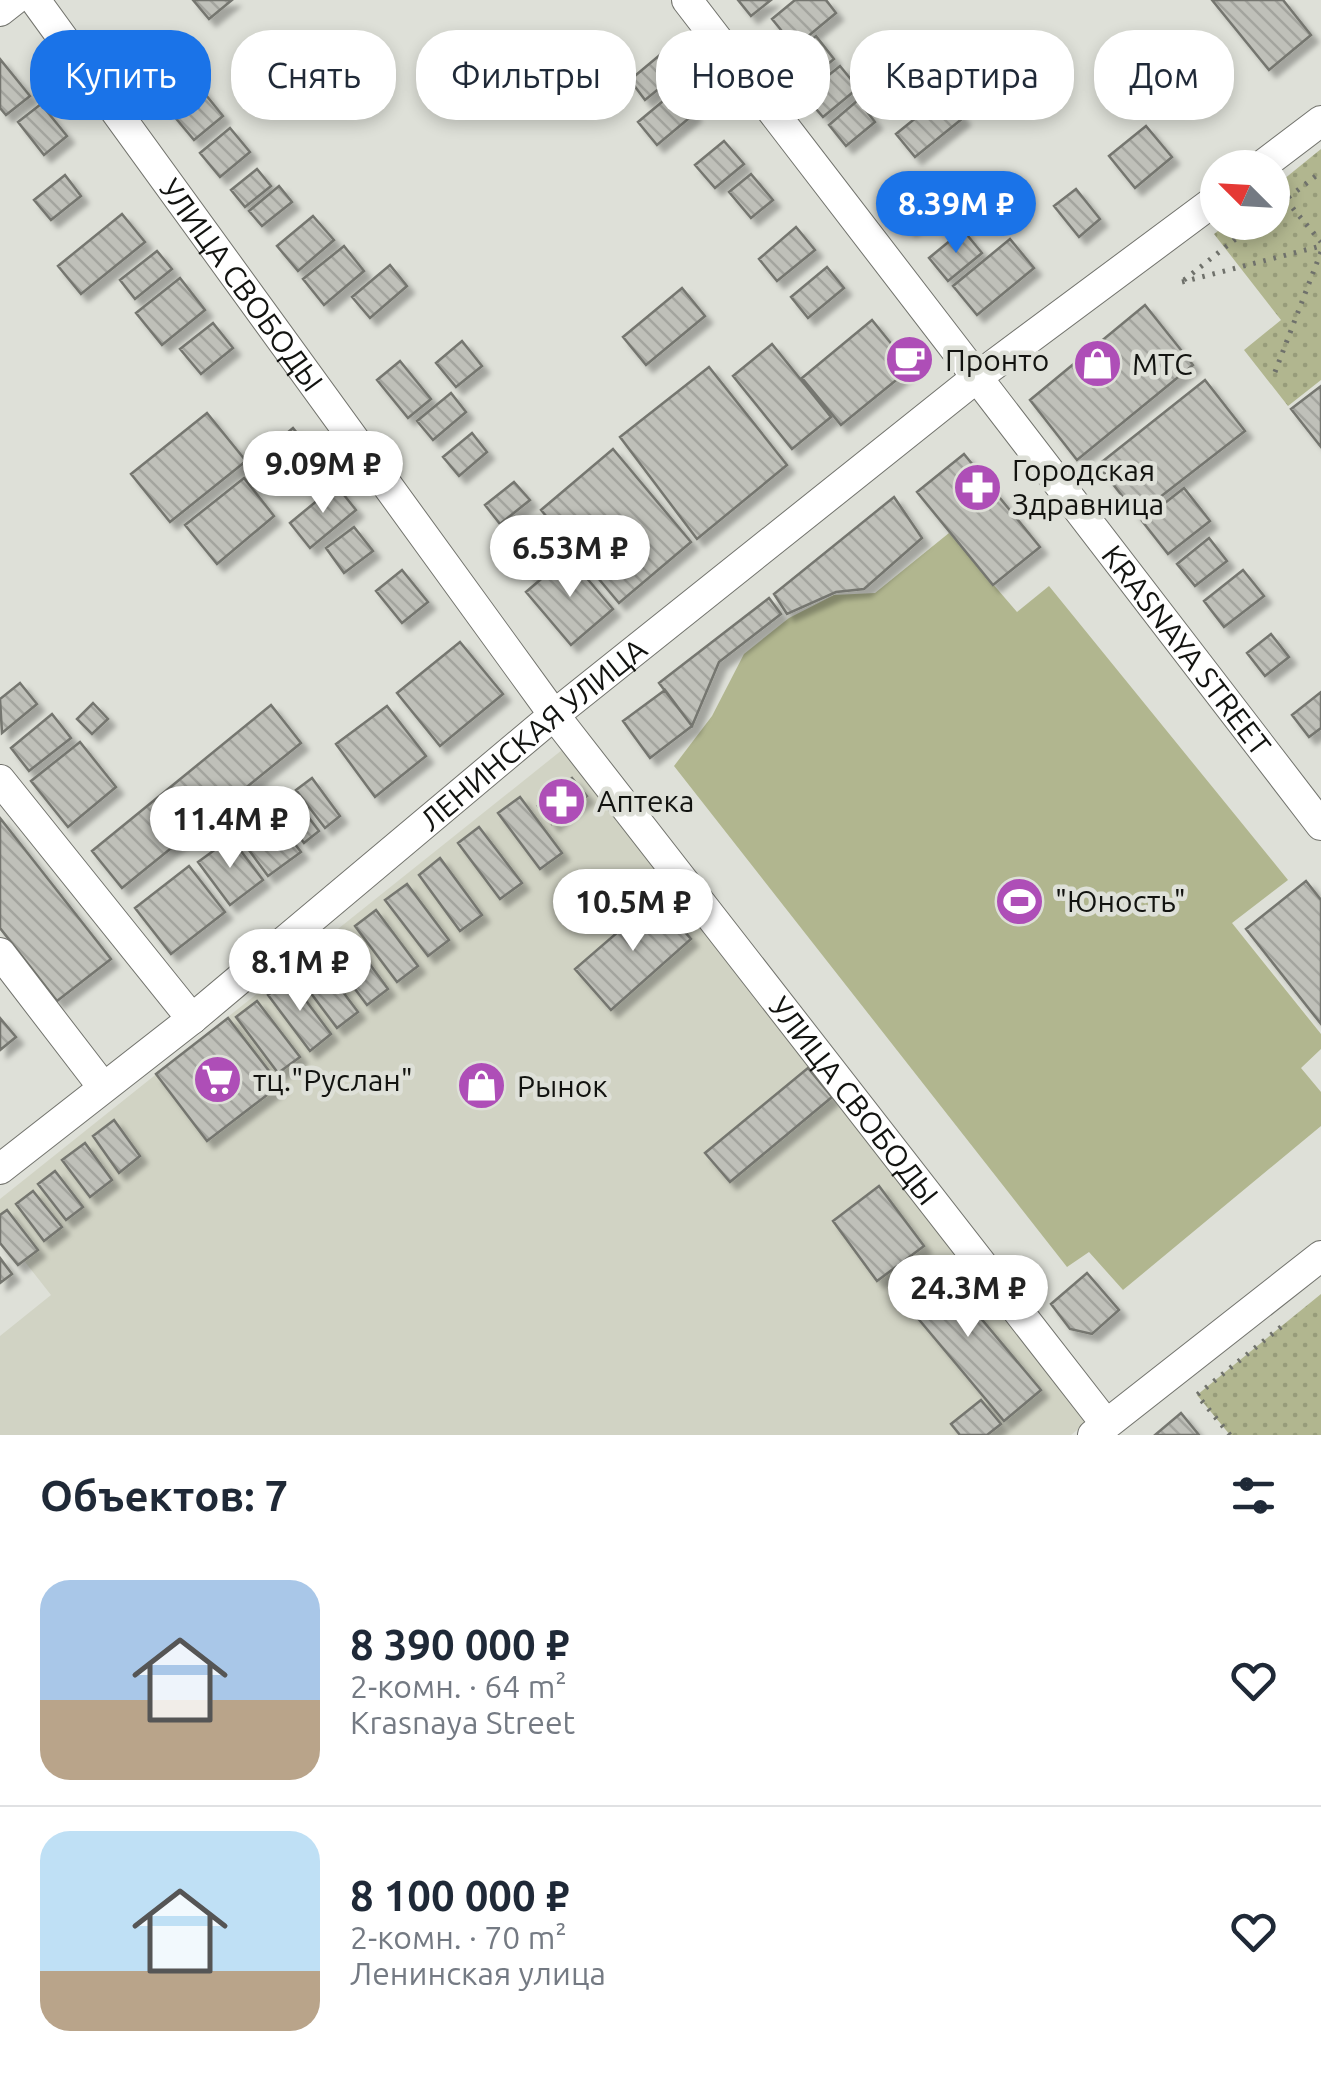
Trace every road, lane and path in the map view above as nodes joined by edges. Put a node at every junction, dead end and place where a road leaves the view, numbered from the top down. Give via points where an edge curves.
1 (14, 0) edge
2 (35, 0) edge
3 (687, 0) edge
4 (0, 11) edge
5 (1321, 122) edge
6 (1283, 150) edge
7 (1321, 172) edge
8 (1290, 197) edge
9 (1290, 205) edge
10 (1200, 211) edge
11 (1234, 240) edge
12 (1321, 246) edge
13 (1276, 372) dead end
14 (976, 378) junction
15 (554, 715) junction
16 (0, 780) edge
17 (1321, 825) edge
18 (0, 953) edge
19 (192, 1018) junction
20 (104, 1086) junction
21 (0, 1169) edge
22 (1321, 1256) edge
23 (1290, 1320) dead end
24 (1223, 1427) junction
25 (1100, 1430) edge
26 (1230, 1435) edge
27 (1238, 1435) edge

1 - 4 street
2 - 15 street, УЛИЦА СВОБОДЫ
3 - 14 street, KRASNAYA STREET
5 - 6 street
7 - 8 path
9 - 12 path
10 - 14 street, ЛЕНИНСКАЯ УЛИЦА
11 - 12 path via 1182,282
12 - 13 path
14 - 15 street, ЛЕНИНСКАЯ УЛИЦА
14 - 17 street, KRASNAYA STREET
15 - 19 street, ЛЕНИНСКАЯ УЛИЦА
15 - 25 street, УЛИЦА СВОБОДЫ
16 - 19 street
18 - 20 street
19 - 20 street, ЛЕНИНСКАЯ УЛИЦА
20 - 21 street, ЛЕНИНСКАЯ УЛИЦА
22 - 25 street
23 - 24 path via 1197,1394
24 - 26 path
24 - 27 path

